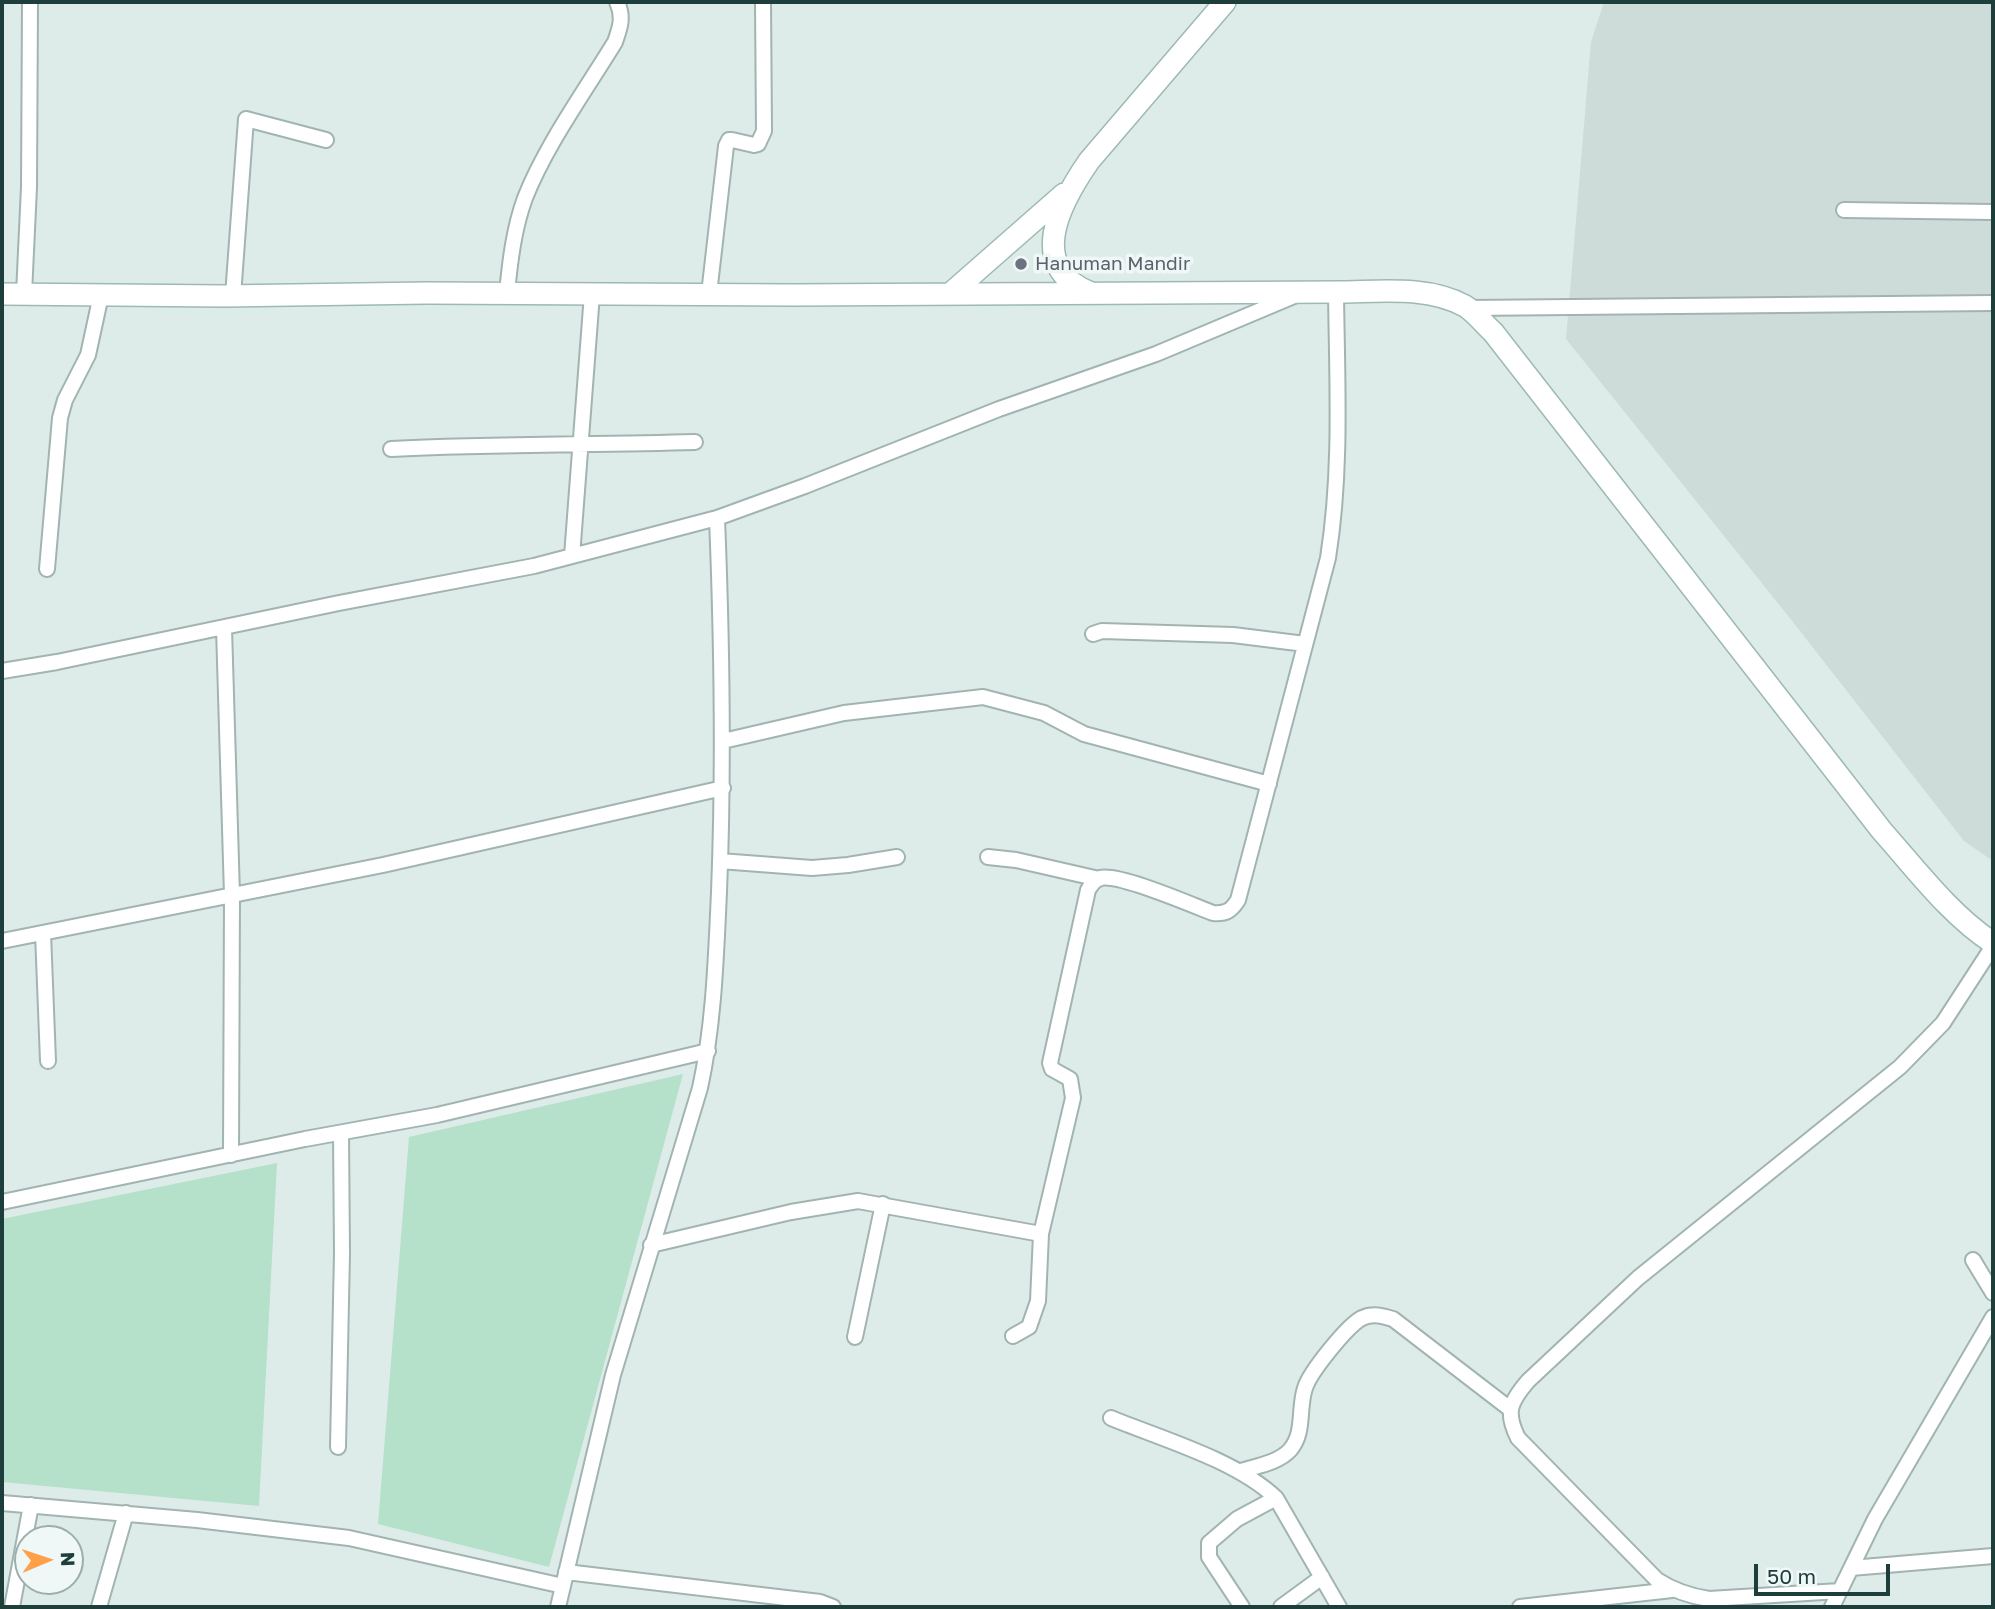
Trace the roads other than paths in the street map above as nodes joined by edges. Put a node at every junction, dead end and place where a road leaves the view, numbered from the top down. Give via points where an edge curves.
1 (30, 2) edge
2 (617, 2) edge
3 (763, 2) edge
4 (1225, 2) edge
5 (326, 140) dead end
6 (1071, 188) junction
7 (1844, 210) dead end
8 (1993, 212) edge
9 (1304, 292) junction
10 (1336, 292) junction
11 (507, 293) junction
12 (2, 294) edge
13 (24, 294) junction
14 (592, 294) junction
15 (709, 294) junction
16 (950, 294) junction
17 (1093, 294) junction
18 (101, 295) junction
19 (233, 296) junction
20 (1993, 303) edge
21 (1468, 308) junction
22 (695, 442) dead end
23 (582, 445) junction
24 (391, 449) dead end
25 (717, 518) junction
26 (572, 556) junction
27 (47, 569) dead end
28 (224, 628) junction
29 (1093, 634) dead end
30 (1306, 645) junction
31 (2, 671) edge
32 (723, 741) junction
33 (1269, 784) junction
34 (723, 788) junction
35 (897, 857) dead end
36 (988, 857) dead end
37 (720, 861) junction
38 (1099, 878) junction
39 (232, 894) junction
40 (43, 933) junction
41 (2, 941) edge
42 (1993, 944) edge
43 (708, 1051) junction
44 (48, 1061) dead end
45 (341, 1132) junction
46 (231, 1155) junction
47 (2, 1202) edge
48 (883, 1204) junction
49 (1041, 1234) junction
50 (650, 1245) junction
51 (1973, 1260) dead end
52 (1993, 1293) edge
53 (1993, 1317) edge
54 (1013, 1336) dead end
55 (855, 1337) dead end
56 (1510, 1409) junction
57 (1111, 1418) dead end
58 (338, 1447) dead end
59 (1241, 1471) junction
60 (1276, 1498) junction
61 (2, 1503) edge
62 (31, 1506) junction
63 (126, 1513) junction
64 (1993, 1556) edge
65 (1851, 1569) junction
66 (1322, 1577) junction
67 (564, 1579) junction
68 (1672, 1590) junction
69 (1840, 1591) junction
70 (12, 1607) edge
71 (99, 1607) edge
72 (558, 1607) edge
73 (834, 1607) edge
74 (1242, 1607) edge
75 (1281, 1607) edge
76 (1339, 1607) edge
77 (1520, 1607) edge
78 (1832, 1607) edge

1 - 13 street
2 - 11 street via 621,26 615,42 524,201
3 - 15 street via 764,131 758,144 733,140 726,146
4 - 6 street
5 - 19 street via 246,119
6 - 16 street
6 - 17 street via 1059,212 1053,249 1067,281
7 - 8 street
9 - 10 street
9 - 17 street
9 - 25 street via 1156,354
10 - 21 street via 1443,296
10 - 30 street via 1335,516
11 - 14 street
11 - 19 street
12 - 13 street
13 - 18 street
14 - 15 street
14 - 23 street
15 - 16 street
16 - 17 street
18 - 19 street
18 - 27 street via 88,355 60,418
20 - 21 street
21 - 42 street via 1493,332 1882,831
22 - 23 street
23 - 24 street
23 - 26 street
25 - 26 street
25 - 32 street
26 - 28 street
28 - 31 street
28 - 39 street
29 - 30 street via 1233,635
30 - 33 street
32 - 33 street via 844,713 983,697 1044,713 1084,734
32 - 34 street
33 - 38 street via 1232,910 1213,913 1140,886
34 - 37 street
34 - 39 street via 383,865
35 - 37 street via 812,867
36 - 38 street
37 - 43 street
38 - 49 street via 1084,900 1050,1060 1052,1069 1070,1079 1073,1098
39 - 40 street
39 - 46 street
40 - 41 street
40 - 44 street
42 - 56 street via 1943,1023 1908,1059 1637,1278 1528,1381
43 - 45 street via 437,1115
43 - 50 street
45 - 46 street
45 - 58 street
46 - 47 street
48 - 49 street
48 - 50 street via 858,1201 814,1208
48 - 55 street
49 - 54 street via 1034,1317 1029,1327
50 - 67 street
51 - 52 street
53 - 65 street via 1875,1519
56 - 59 street via 1393,1319 1378,1314 1352,1326 1311,1373 1304,1390 1301,1425 1289,1452
56 - 68 street via 1518,1438
57 - 59 street
59 - 60 street
60 - 66 street
60 - 74 street via 1237,1519 1209,1543 1209,1557
61 - 62 street
62 - 63 street
62 - 70 street
63 - 67 street via 349,1538
63 - 71 street
64 - 65 street
65 - 69 street
66 - 75 street
66 - 76 street
67 - 72 street
67 - 73 street via 820,1602
68 - 69 street via 1709,1599
68 - 77 street
69 - 78 street

